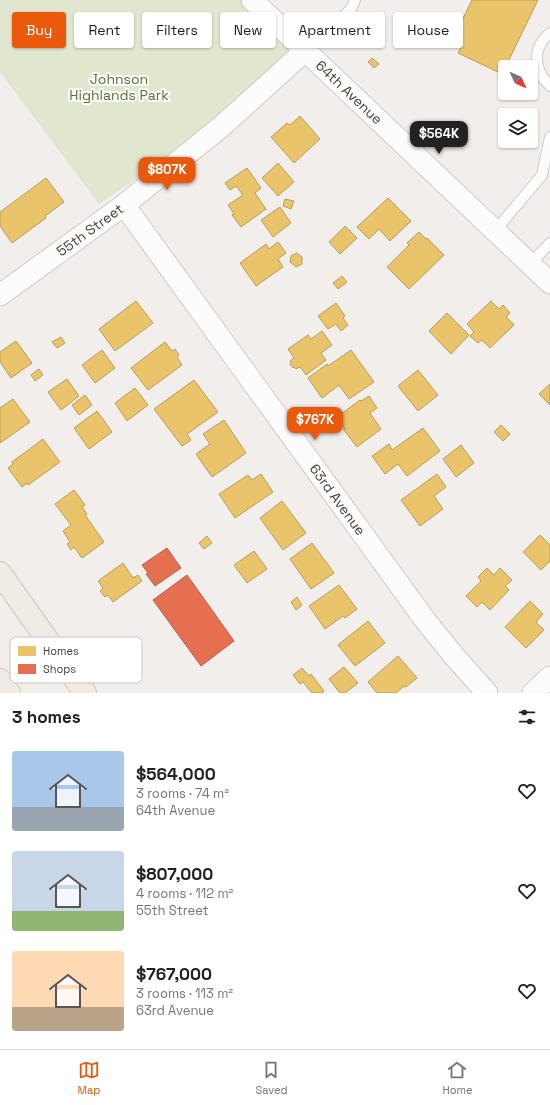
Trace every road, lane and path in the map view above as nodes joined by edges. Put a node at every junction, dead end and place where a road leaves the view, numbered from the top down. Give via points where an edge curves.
1 (252, 0) edge
2 (355, 0) edge
3 (550, 34) edge
4 (305, 51) junction
5 (550, 86) edge
6 (550, 137) edge
7 (124, 205) junction
8 (495, 231) junction
9 (550, 244) edge
10 (530, 264) junction
11 (550, 283) edge
12 (0, 295) edge
13 (0, 573) edge
14 (45, 637) edge
15 (550, 677) edge
16 (0, 680) edge
17 (78, 683) edge
18 (10, 693) edge
19 (85, 693) edge
20 (488, 693) edge
21 (534, 693) edge

1 - 4 street, 64th Avenue
2 - 4 lane via 351,9
3 - 5 lane via 545,37 537,57 540,73
4 - 7 street, 55th Street via 222,126
4 - 8 street, 64th Avenue
6 - 8 lane via 542,175
7 - 12 street, 55th Street
7 - 20 street, 63rd Avenue via 425,620
8 - 10 street, 64th Avenue
9 - 10 lane
10 - 11 street, 64th Avenue
13 - 14 main road
15 - 21 street
16 - 18 main road
17 - 19 main road

